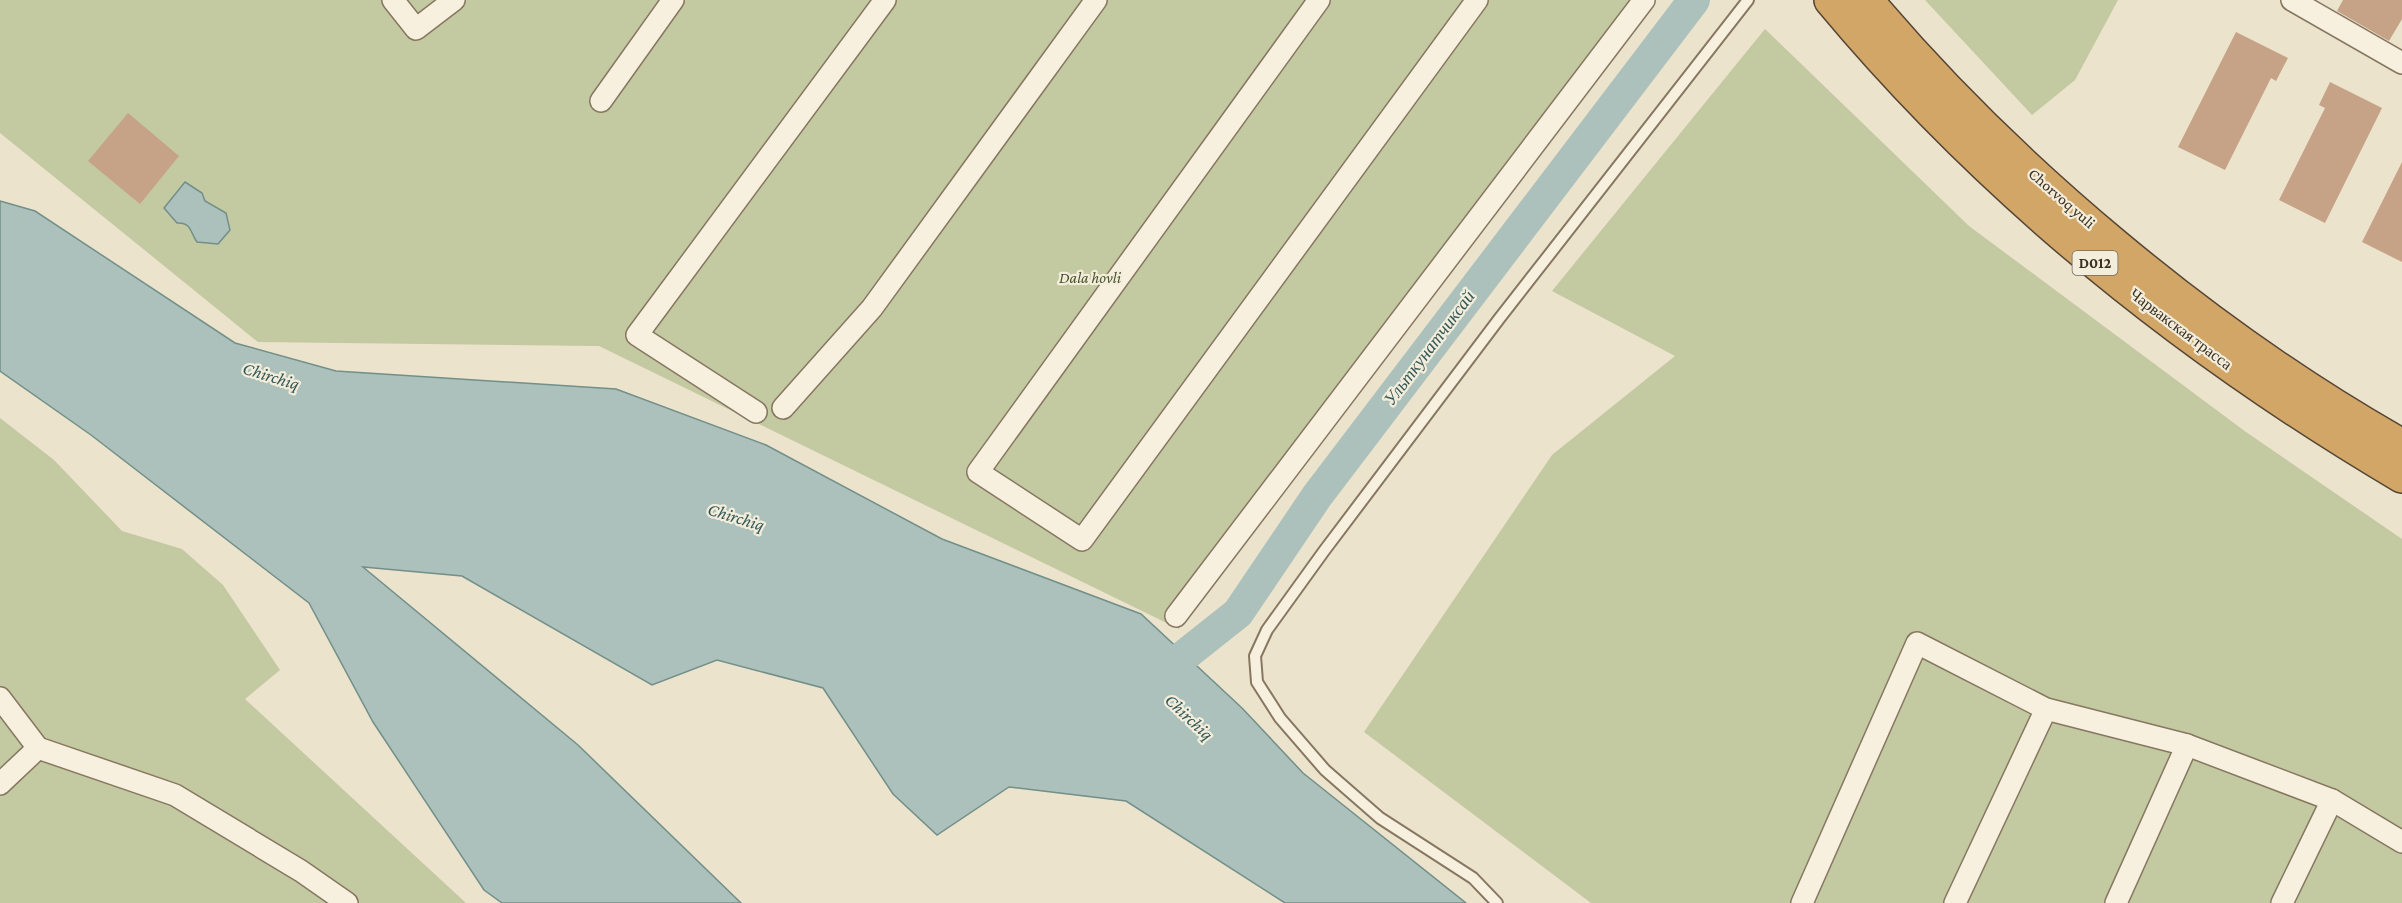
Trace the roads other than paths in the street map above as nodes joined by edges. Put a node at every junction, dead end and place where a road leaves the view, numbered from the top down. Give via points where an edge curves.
1 (393, 0) edge
2 (454, 0) edge
3 (673, 0) edge
4 (885, 0) edge
5 (1096, 0) edge
6 (1319, 0) edge
7 (1478, 0) edge
8 (1644, 0) edge
9 (1748, 0) edge
10 (1831, 0) edge
11 (1866, 0) edge
12 (2292, 0) edge
13 (2402, 63) edge
14 (601, 101) dead end
15 (783, 408) dead end
16 (756, 412) dead end
17 (2402, 446) edge
18 (2402, 476) edge
19 (1176, 616) dead end
20 (0, 698) edge
21 (2046, 710) junction
22 (2187, 745) junction
23 (38, 748) junction
24 (0, 784) edge
25 (2332, 800) junction
26 (2402, 842) edge
27 (347, 903) edge
28 (1497, 903) edge
29 (1802, 903) edge
30 (1955, 903) edge
31 (2116, 903) edge
32 (2282, 903) edge

1 - 2 street via 416,29
3 - 14 street
4 - 16 street via 637,335
5 - 15 street via 872,308
6 - 7 street via 978,472 1082,540
8 - 19 street
9 - 28 lane via 1324,551 1267,630 1255,656 1257,682 1280,718 1325,770 1380,818 1473,878
10 - 18 highway, Чарвакская трасса / D012 via 1899,78 1967,147 2092,261 2248,379
11 - 17 highway, Chorvoq yuli / D012 via 1987,129 2110,240 2259,354
12 - 13 street
20 - 23 street
21 - 22 street
21 - 29 street via 1917,643
21 - 30 street
22 - 25 street
22 - 31 street
23 - 24 street
23 - 27 street via 175,795
25 - 26 street
25 - 32 street

